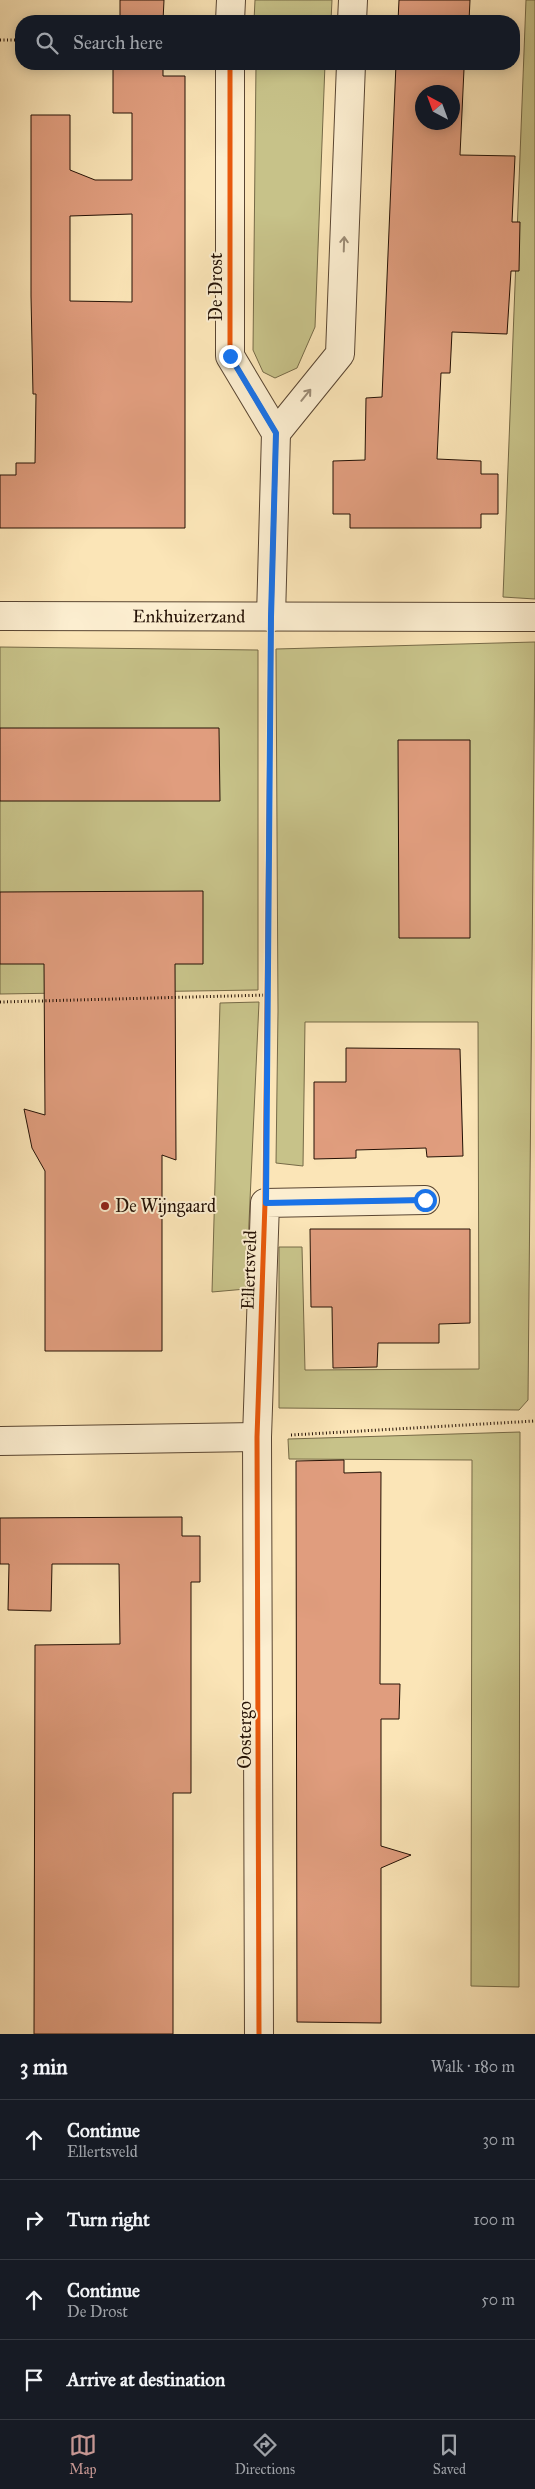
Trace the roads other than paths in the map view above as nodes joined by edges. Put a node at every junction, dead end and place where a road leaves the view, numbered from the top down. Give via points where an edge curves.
1 (231, 0) edge
2 (353, 0) edge
3 (230, 15) edge
4 (352, 15) edge
5 (230, 70) edge
6 (351, 70) edge
7 (276, 433) junction
8 (0, 616) edge
9 (271, 617) junction
10 (531, 617) edge
11 (425, 1200) dead end
12 (258, 1437) junction
13 (0, 1441) edge
14 (259, 2034) edge

1 - 3 street
2 - 4 street
5 - 7 street, De Drost via 230,356
7 -> 6 street via 340,354
7 - 9 street
8 - 9 street, Enkhuizerzand
9 - 10 street, Enkhuizerzand
11 - 12 street, Ellertsveld via 266,1203
12 - 13 street
12 - 14 street, Oostergo

